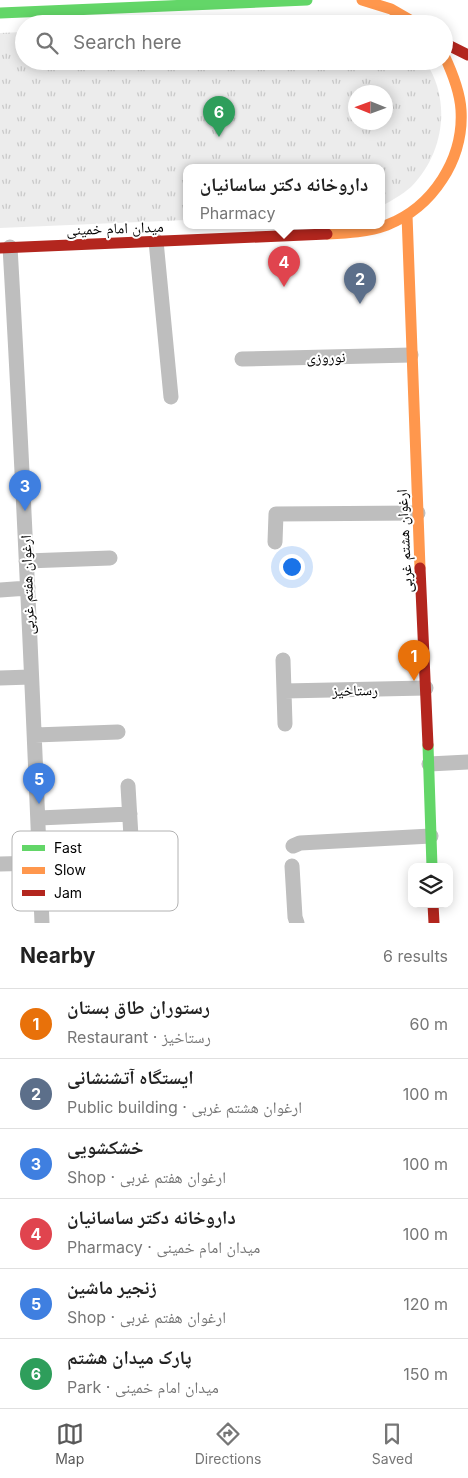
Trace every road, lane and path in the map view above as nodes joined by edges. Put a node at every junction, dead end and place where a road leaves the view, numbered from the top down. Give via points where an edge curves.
1 (307, 0) edge
2 (362, 0) edge
3 (410, 8) dead end
4 (0, 13) edge
5 (404, 15) edge
6 (413, 15) edge
7 (453, 48) edge
8 (468, 55) edge
9 (452, 70) edge
10 (460, 172) dead end
11 (437, 187) junction
12 (407, 215) junction
13 (385, 225) edge
14 (373, 229) edge
15 (156, 241) junction
16 (5, 247) edge
17 (411, 355) junction
18 (242, 359) dead end
19 (171, 397) dead end
20 (418, 514) junction
21 (275, 542) dead end
22 (110, 558) dead end
23 (26, 561) junction
24 (28, 588) junction
25 (0, 590) edge
26 (283, 660) dead end
27 (31, 677) junction
28 (0, 678) edge
29 (426, 688) junction
30 (284, 691) junction
31 (285, 724) dead end
32 (118, 732) dead end
33 (35, 734) junction
34 (468, 762) edge
35 (429, 764) junction
36 (128, 786) dead end
37 (130, 814) junction
38 (38, 818) junction
39 (39, 831) edge
40 (131, 831) edge
41 (431, 836) junction
42 (293, 846) dead end
43 (432, 863) edge
44 (292, 866) dead end
45 (434, 908) edge
46 (297, 923) edge
47 (434, 923) edge

1 - 4 main road
2 - 5 main road
3 - 6 main road
7 - 8 main road
9 - 11 main road, میدان امام خمینی via 461,111 460,131 456,151
10 - 11 main road
11 - 12 main road, میدان امام خمینی
12 - 13 main road, میدان امام خمینی
12 - 17 main road, ارغوان هشتم غربی
14 - 15 main road, میدان امام خمینی via 350,233
15 - 16 main road, میدان امام خمینی
15 - 19 street
16 - 23 street, ارغوان هفتم غربی
17 - 18 street, نوروزی
17 - 20 main road, ارغوان هشتم غربی
20 - 21 street via 276,514
20 - 29 main road, ارغوان هشتم غربی
22 - 23 street
23 - 24 street, ارغوان هفتم غربی
24 - 25 street
24 - 27 street, ارغوان هفتم غربی
26 - 30 street
27 - 28 street
27 - 33 street, ارغوان هفتم غربی
29 - 30 street, رستاخیز
29 - 35 main road, ارغوان هشتم غربی
30 - 31 street
32 - 33 street
33 - 38 street, ارغوان هفتم غربی
34 - 35 street
35 - 41 main road, ارغوان هشتم غربی
36 - 37 street
37 - 38 street
37 - 40 street
38 - 39 street, ارغوان هفتم غربی
41 - 42 street
41 - 43 main road, ارغوان هشتم غربی
44 - 46 street
45 - 47 main road

